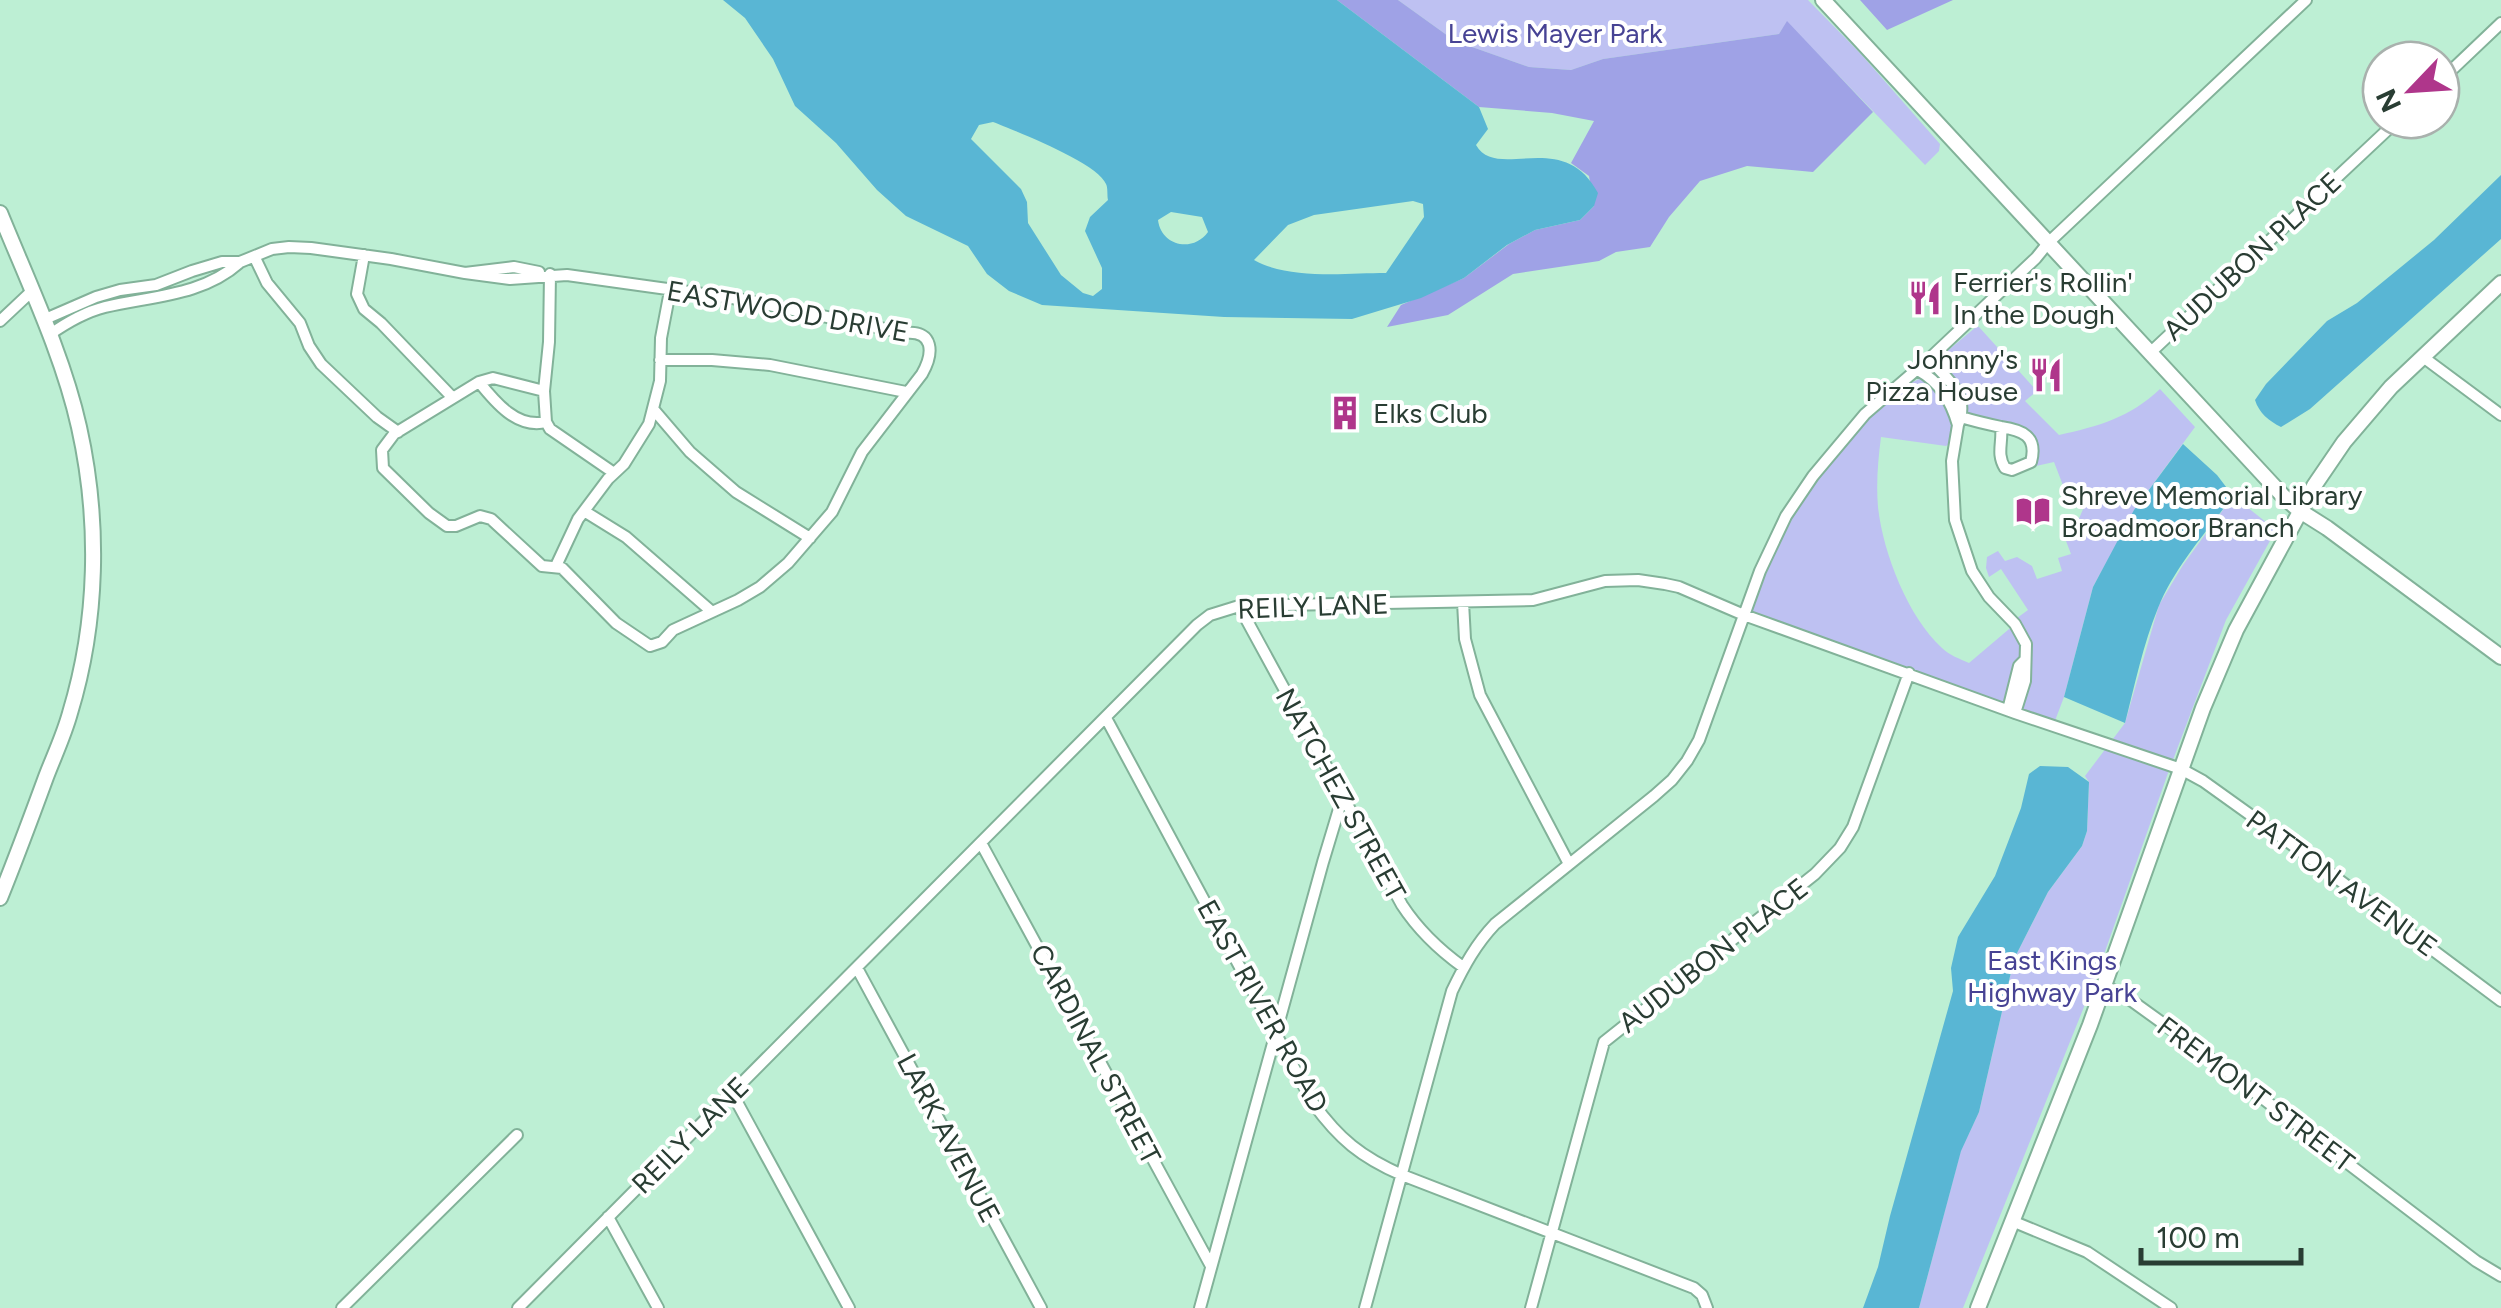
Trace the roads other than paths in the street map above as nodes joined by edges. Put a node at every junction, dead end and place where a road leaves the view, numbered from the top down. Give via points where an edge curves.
1 (1823, 0) edge
2 (2306, 0) edge
3 (2501, 23) edge
4 (2461, 61) edge
5 (2377, 140) edge
6 (0, 213) edge
7 (2048, 243) junction
8 (364, 255) junction
9 (255, 258) junction
10 (550, 274) junction
11 (2501, 282) edge
12 (670, 291) junction
13 (32, 292) junction
14 (0, 321) edge
15 (46, 328) junction
16 (2151, 352) junction
17 (2423, 356) junction
18 (660, 360) junction
19 (1929, 360) junction
20 (1918, 370) junction
21 (478, 382) junction
22 (544, 391) junction
23 (906, 392) junction
24 (452, 396) junction
25 (654, 410) junction
26 (2501, 416) edge
27 (1960, 421) junction
28 (546, 422) junction
29 (2000, 426) junction
30 (398, 432) junction
31 (614, 473) junction
32 (2300, 511) junction
33 (584, 512) junction
34 (810, 538) junction
35 (556, 566) junction
36 (1463, 602) junction
37 (1239, 606) junction
38 (711, 611) junction
39 (1744, 615) junction
40 (2501, 657) edge
41 (1909, 673) junction
42 (2011, 711) junction
43 (1106, 718) junction
44 (2181, 769) junction
45 (1342, 799) junction
46 (981, 842) junction
47 (1569, 864) junction
48 (0, 896) edge
49 (1463, 967) junction
50 (857, 968) junction
51 (2105, 986) junction
52 (2501, 1001) edge
53 (1276, 1031) junction
54 (732, 1093) junction
55 (517, 1134) dead end
56 (1402, 1175) junction
57 (608, 1217) junction
58 (2012, 1221) junction
59 (1552, 1233) junction
60 (1211, 1266) junction
61 (2501, 1276) edge
62 (342, 1308) edge
63 (518, 1308) edge
64 (658, 1308) edge
65 (850, 1308) edge
66 (1041, 1308) edge
67 (1200, 1308) edge
68 (1365, 1308) edge
69 (1532, 1308) edge
70 (1708, 1308) edge
71 (1978, 1308) edge
72 (2171, 1308) edge

1 - 7 street
2 - 7 street
3 - 4 street
5 - 16 street, AUDUBON PLACE
6 - 13 street
7 - 16 street
7 - 19 street
8 - 9 street, EASTWOOD DRIVE via 289,247
8 - 10 street, EASTWOOD DRIVE via 465,274 514,267
8 - 24 street via 357,294 364,309
9 - 15 street, EASTWOOD DRIVE via 208,282
9 - 30 street via 321,364
10 - 12 street, EASTWOOD DRIVE
10 - 22 street
11 - 17 street
12 - 18 street
12 - 23 street, EASTWOOD DRIVE via 921,334 929,345 928,364
13 - 14 street
13 - 15 street
15 - 48 street via 78,421 89,483 91,599 70,715
16 - 32 street
17 - 26 street
17 - 32 street via 2359,423
18 - 23 street via 770,365
18 - 25 street
19 - 20 street
19 - 27 street via 1955,388
20 - 27 street via 1936,382
20 - 39 street via 1865,414 1811,479 1770,548
21 - 22 street via 493,378
21 - 24 street
21 - 28 street via 522,422
22 - 28 street
23 - 34 street, EASTWOOD DRIVE
24 - 30 street
25 - 31 street
25 - 34 street via 736,492
27 - 29 street
27 - 42 street via 1952,460 1955,520 1972,571 2026,644 2025,682
28 - 31 street
29 - 29 street via 2027,435 2031,462 2004,468
30 - 35 street, EASTWOOD DRIVE via 382,450 383,468 430,513 451,527 475,517 491,519 542,566
31 - 33 street
32 - 40 street
32 - 44 street via 2236,630
33 - 35 street
33 - 38 street via 626,537
34 - 38 street, EASTWOOD DRIVE via 760,587
35 - 38 street, EASTWOOD DRIVE via 650,646
36 - 37 street, REILY LANE
36 - 39 street, REILY LANE via 1533,600 1605,581 1638,580 1679,587
36 - 47 street via 1480,696
37 - 43 street, REILY LANE via 1197,624
37 - 45 street, NATCHEZ STREET
39 - 41 street, REILY LANE
39 - 47 street via 1688,761
41 - 42 street, REILY LANE
41 - 59 street, AUDUBON PLACE via 1866,796 1840,848 1604,1042
42 - 44 street, REILY LANE
43 - 46 street, REILY LANE
43 - 53 street, EAST RIVER ROAD
44 - 51 street
44 - 52 street, PATTON AVENUE
45 - 49 street, NATCHEZ STREET via 1413,922
45 - 53 street
46 - 50 street, REILY LANE
46 - 60 street, CARDINAL STREET
47 - 49 street via 1495,924
49 - 56 street
50 - 54 street, REILY LANE
50 - 66 street, LARK AVENUE
51 - 58 street
51 - 61 street, FREMONT STREET
53 - 56 street, EAST RIVER ROAD via 1328,1124 1365,1158
53 - 60 street
54 - 57 street, REILY LANE
54 - 65 street
55 - 62 street
56 - 59 street, EAST RIVER ROAD
56 - 68 street
57 - 63 street, REILY LANE
57 - 64 street
58 - 71 street
58 - 72 street via 2087,1252
59 - 69 street, AUDUBON PLACE
59 - 70 street, EAST RIVER ROAD via 1694,1288
60 - 67 street

